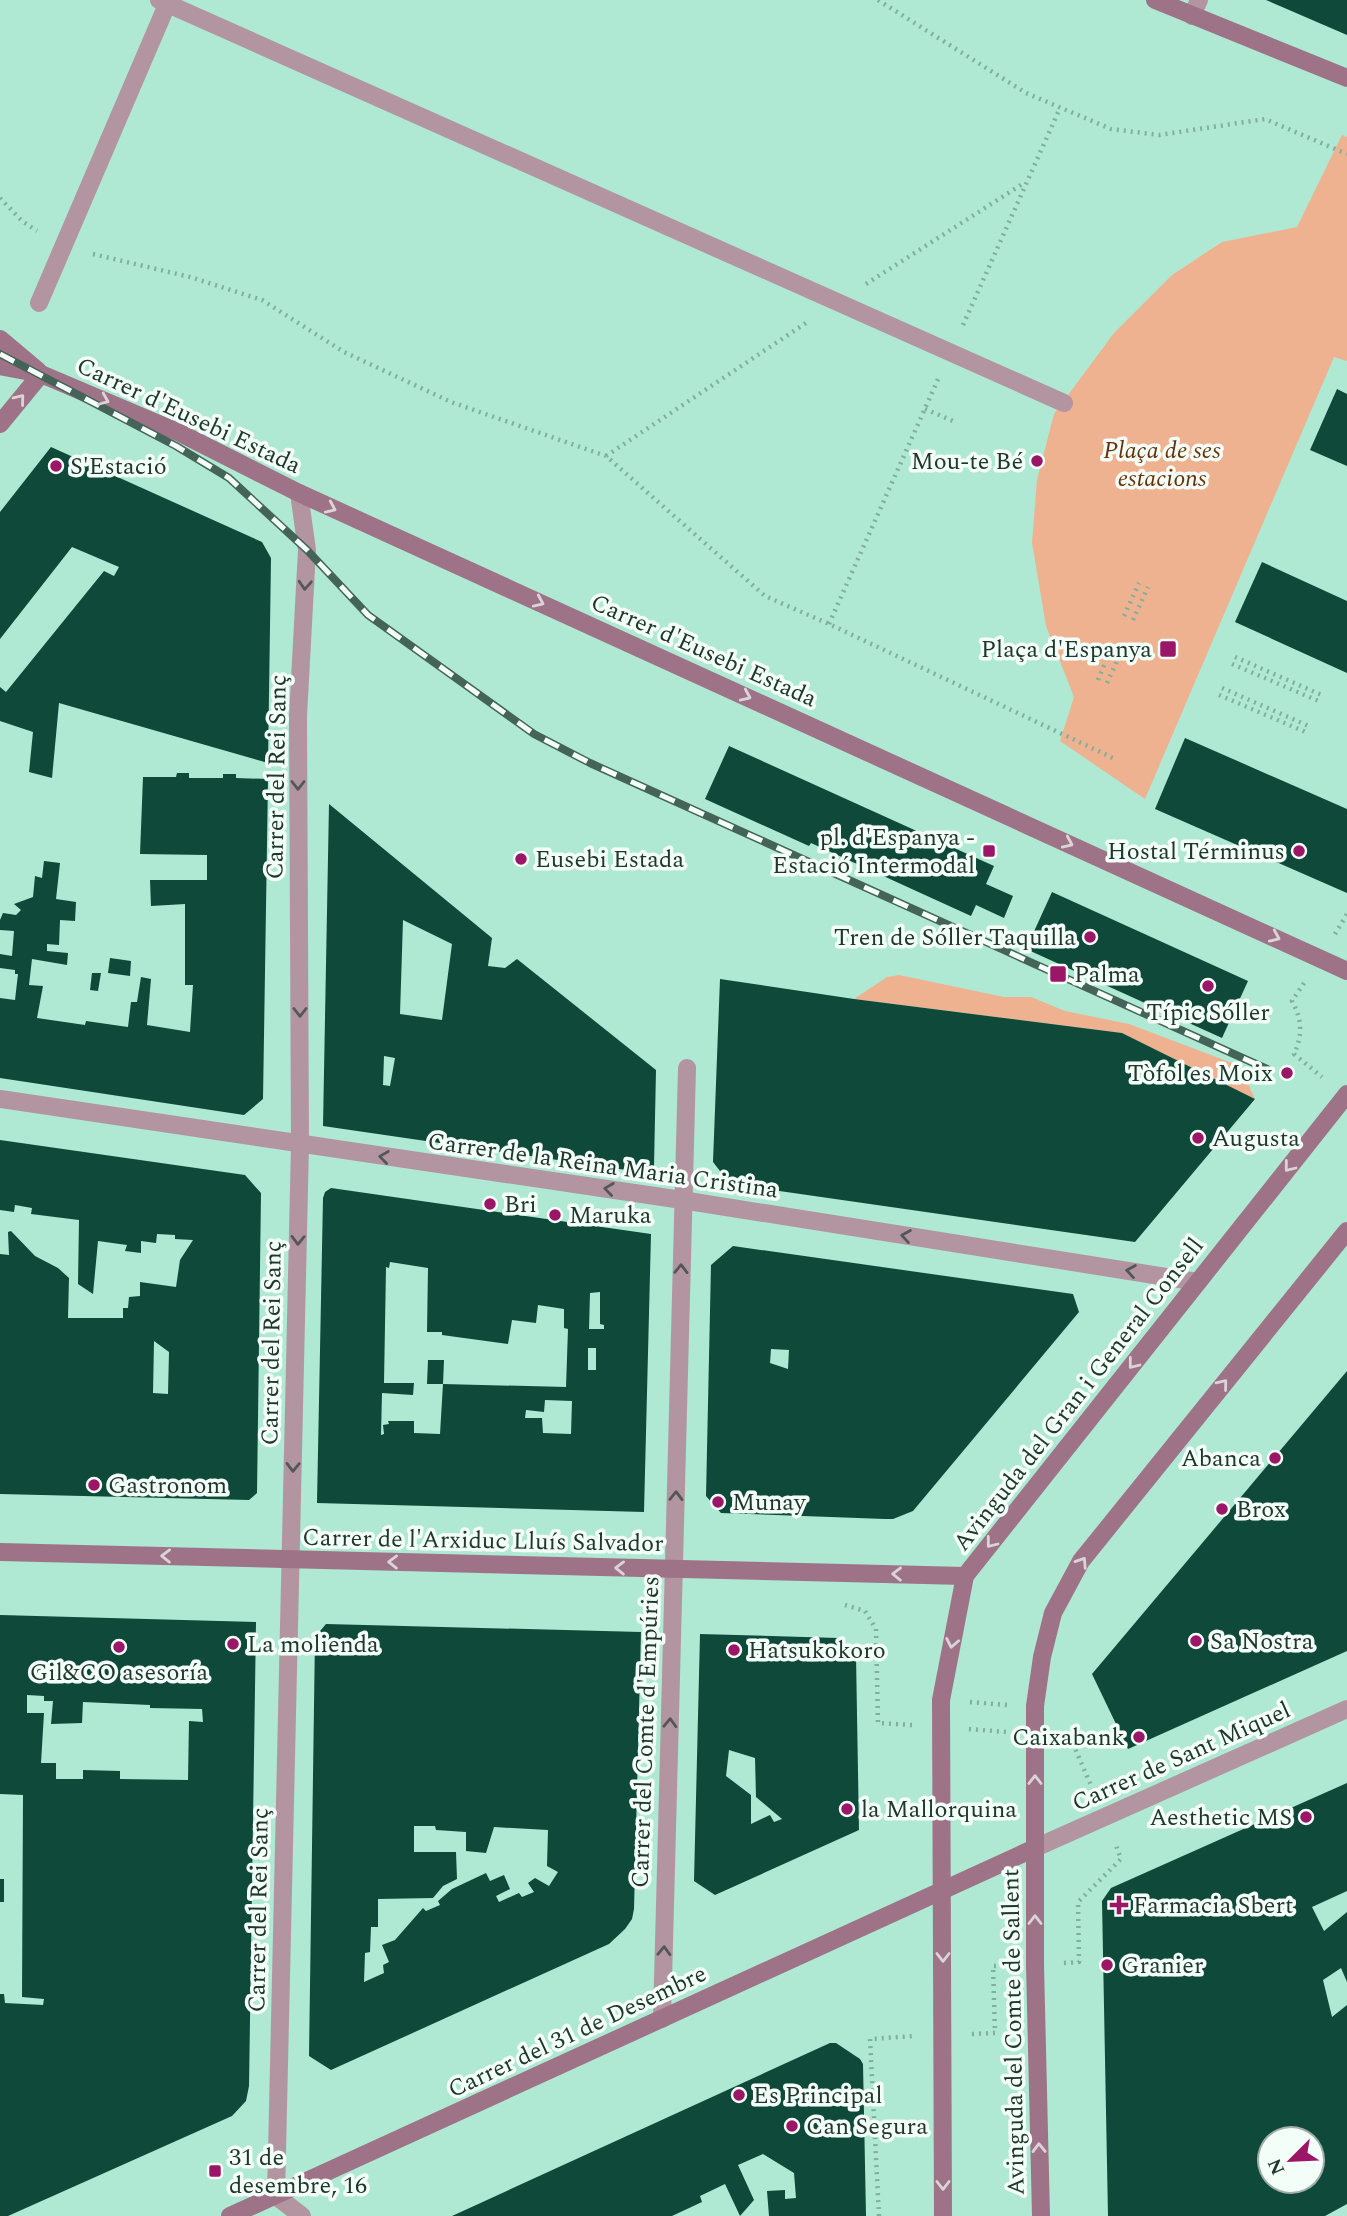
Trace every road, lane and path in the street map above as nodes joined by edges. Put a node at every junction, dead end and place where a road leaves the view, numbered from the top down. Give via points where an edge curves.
1 (878, 0) edge
2 (1155, 0) edge
3 (165, 1) edge
4 (1196, 8) edge
5 (1347, 78) edge
6 (1347, 155) edge
7 (0, 198) edge
8 (63, 247) junction
9 (39, 303) dead end
10 (0, 339) edge
11 (0, 366) edge
12 (41, 374) junction
13 (1064, 403) dead end
14 (925, 409) dead end
15 (953, 421) dead end
16 (0, 424) edge
17 (299, 493) junction
18 (1139, 583) dead end
19 (1148, 587) dead end
20 (1124, 616) dead end
21 (1133, 620) dead end
22 (1112, 646) dead end
23 (1122, 650) dead end
24 (1235, 657) dead end
25 (1232, 664) dead end
26 (1098, 680) dead end
27 (1107, 684) dead end
28 (1222, 688) dead end
29 (1219, 695) dead end
30 (1324, 696) dead end
31 (1321, 702) dead end
32 (1311, 727) dead end
33 (1308, 733) dead end
34 (1113, 758) dead end
35 (1347, 914) edge
36 (1320, 958) junction
37 (1347, 971) edge
38 (687, 1068) dead end
39 (1346, 1095) edge
40 (0, 1099) edge
41 (300, 1145) junction
42 (682, 1200) junction
43 (1347, 1231) edge
44 (1198, 1282) junction
45 (0, 1552) edge
46 (291, 1559) junction
47 (674, 1569) junction
48 (847, 1573) junction
49 (965, 1576) junction
50 (941, 1700) junction
51 (1035, 1706) junction
52 (1347, 1709) edge
53 (878, 1723) dead end
54 (1035, 1734) junction
55 (1105, 1817) junction
56 (1035, 1848) junction
57 (943, 1889) junction
58 (1035, 1965) junction
59 (662, 2019) junction
60 (943, 2035) junction
61 (276, 2196) junction
62 (230, 2216) edge
63 (302, 2216) edge
64 (879, 2216) edge
65 (943, 2216) edge
66 (1041, 2216) edge

1 - 6 path via 1026,93 1111,129 1159,135 1265,118
2 - 4 main road
3 - 8 street
3 - 13 street
4 - 5 main road
7 - 8 path via 22,221
8 - 9 street
8 - 34 path via 190,276 262,300 344,352 451,402 606,456 765,596
10 - 12 main road, Carrer d'Eusebi Estada
11 - 12 main road, Carrer d'Eusebi Estada
16 -> 12 main road
12 -> 17 main road, Carrer d'Eusebi Estada via 180,433
14 - 15 path
17 -> 36 main road, Carrer d'Eusebi Estada
17 -> 41 street, Carrer del Rei Sanç via 307,550 298,716
18 - 20 path
19 - 21 path
22 - 26 path
23 - 27 path
24 - 30 path
25 - 31 path
28 - 32 path
29 - 33 path
35 - 36 path
36 - 37 main road, Carrer d'Eusebi Estada
36 - 39 path via 1292,1001 1301,1027 1294,1055
38 - 42 street, Carrer del Comte d'Empúries
39 -> 44 main road, Avinguda del Gran i General Consell
40 - 41 street, Carrer de la Reina Maria Cristina
42 -> 41 street, Carrer de la Reina Maria Cristina
41 -> 46 street, Carrer del Rei Sanç
44 -> 42 street, Carrer de la Reina Maria Cristina
47 -> 42 street, Carrer del Comte d'Empúries
51 -> 43 main road via 1053,1613 1081,1561
44 -> 49 main road, Avinguda del Gran i General Consell
46 -> 45 main road, Carrer de l'Arxiduc Lluís Salvador
47 -> 46 main road, Carrer de l'Arxiduc Lluís Salvador
46 - 61 street, Carrer del Rei Sanç
47 - 48 main road, Carrer de l'Arxiduc Lluís Salvador
59 -> 47 street, Carrer del Comte d'Empúries
49 -> 48 main road, Carrer de l'Arxiduc Lluís Salvador
48 - 53 path via 845,1605 864,1611 876,1629
49 -> 50 main road, Avinguda del Gran i General Consell
50 - 51 path
50 - 57 main road, Avinguda del Gran i General Consell
51 - 54 main road
52 - 55 street, Carrer de Sant Miquel
54 - 55 path via 1070,1737
56 -> 54 main road
55 - 56 street, Carrer de Sant Miquel
55 - 58 path via 1121,1859 1079,1902 1079,1962
56 - 57 main road, Carrer del 31 de Desembre
58 -> 56 main road, Avinguda del Comte de Sallent
57 - 59 main road, Carrer del 31 de Desembre
57 -> 60 main road
58 - 60 path via 993,1966 995,2033
66 -> 58 main road, Avinguda del Comte de Sallent
59 - 61 main road, Carrer del 31 de Desembre
60 - 64 path via 870,2039
60 -> 65 main road
61 - 62 main road, Carrer del 31 de Desembre
61 - 63 street

